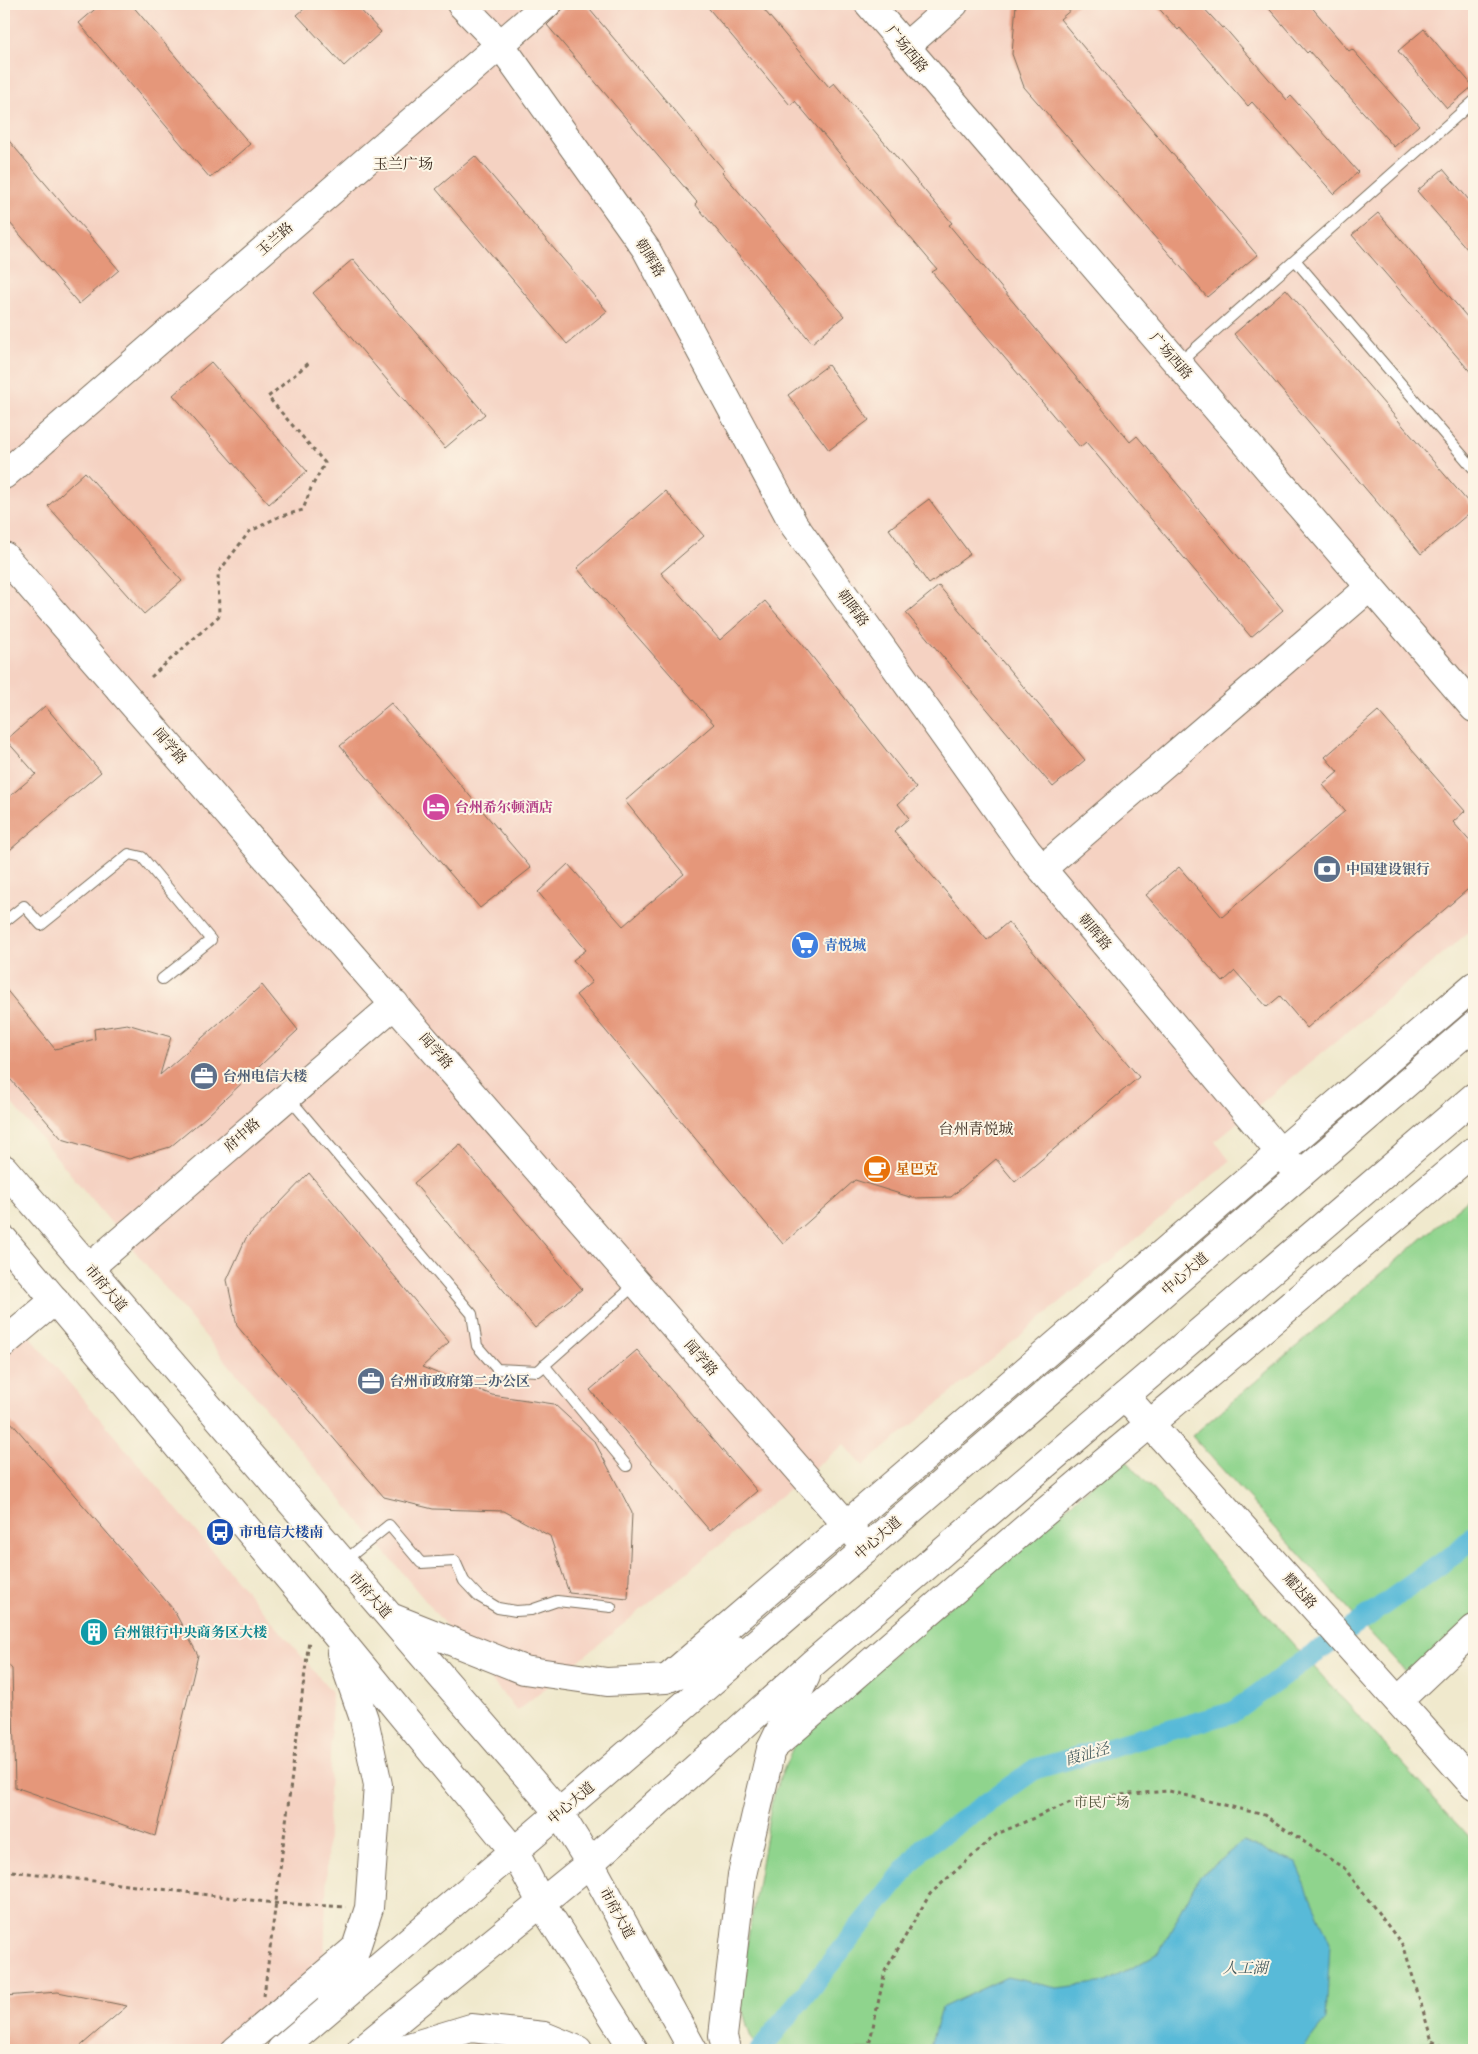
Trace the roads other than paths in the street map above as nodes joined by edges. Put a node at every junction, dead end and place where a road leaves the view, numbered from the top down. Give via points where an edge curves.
1 (461, 4) edge
2 (547, 4) edge
3 (869, 4) edge
4 (954, 4) edge
5 (500, 44) junction
6 (905, 47) junction
7 (1474, 101) edge
8 (1295, 260) junction
9 (1178, 364) junction
10 (1474, 469) edge
11 (4, 475) edge
12 (4, 556) edge
13 (1370, 586) junction
14 (1474, 708) edge
15 (1042, 869) junction
16 (4, 922) edge
17 (162, 979) dead end
18 (1474, 986) edge
19 (395, 1004) junction
20 (1474, 1025) edge
21 (287, 1095) junction
22 (1474, 1097) edge
23 (1474, 1151) edge
24 (1280, 1153) junction
25 (4, 1170) edge
26 (1300, 1175) junction
27 (4, 1240) edge
28 (89, 1268) junction
29 (636, 1284) junction
30 (55, 1300) junction
31 (4, 1343) edge
32 (544, 1365) junction
33 (1125, 1396) junction
34 (1150, 1425) junction
35 (627, 1466) dead end
36 (846, 1525) junction
37 (867, 1548) junction
38 (342, 1563) junction
39 (611, 1607) dead end
40 (390, 1617) junction
41 (774, 1628) junction
42 (1474, 1629) edge
43 (336, 1637) junction
44 (812, 1664) junction
45 (666, 1679) junction
46 (1398, 1701) junction
47 (770, 1749) junction
48 (1474, 1786) edge
49 (559, 1813) junction
50 (514, 1851) junction
51 (590, 1864) junction
52 (542, 1904) junction
53 (356, 1948) junction
54 (324, 2014) junction
55 (450, 2035) junction
56 (724, 2043) edge
57 (236, 2050) edge
58 (281, 2050) edge
59 (361, 2050) edge
60 (399, 2050) edge
61 (426, 2050) edge
62 (578, 2050) edge
63 (634, 2050) edge
64 (693, 2050) edge

1 - 5 main road, 朝晖路
2 - 5 main road, 玉兰路
3 - 6 main road, 广场西路
4 - 6 main road
5 - 11 main road, 玉兰路
5 - 15 main road, 朝晖路 via 646,249 794,525
6 - 9 main road, 广场西路
7 - 8 lane
8 - 9 lane
8 - 10 lane
9 - 13 main road, 广场西路
12 - 19 main road, 闻学路
13 - 14 main road, 广场西路
13 - 15 main road
15 - 24 main road, 朝晖路
16 - 17 lane via 24,906 41,925 129,854 142,857 211,940
18 - 24 main road
19 - 21 main road, 府中路
19 - 29 main road, 闻学路
20 - 26 main road, 中心大道
21 - 28 main road, 府中路
21 - 32 lane via 472,1314 476,1346 497,1369 538,1371
22 - 33 main road
23 - 34 main road
24 - 26 main road, 朝晖路
24 - 36 main road
25 - 28 main road, 市府大道
26 - 37 main road, 中心大道
27 - 30 main road
28 - 38 main road, 市府大道
29 - 32 lane
29 - 36 main road, 闻学路
30 - 31 main road
30 - 43 main road
32 - 35 lane
33 - 34 main road, 耀达路
33 - 44 main road
34 - 46 main road, 耀达路
34 - 47 main road
36 - 37 main road, 闻学路
36 - 45 main road
37 - 41 main road, 中心大道
38 - 39 lane via 389,1526 421,1563 454,1561 464,1581 478,1596 498,1608 531,1610 557,1601
38 - 40 main road, 市府大道
40 - 45 main road via 524,1670 607,1682
40 - 49 main road, 市府大道
41 - 45 main road via 720,1658
41 - 49 main road, 中心大道
42 - 46 main road
43 - 50 main road
43 - 53 main road via 364,1718 378,1785 369,1908
44 - 47 main road
44 - 51 main road
46 - 48 main road, 耀达路
47 - 56 main road via 742,1875
49 - 50 main road, 中心大道
49 - 51 main road, 市府大道
50 - 52 main road
50 - 54 main road, 中心大道
51 - 52 main road
51 - 64 main road, 市府大道
52 - 59 main road
52 - 63 main road
53 - 54 main road via 349,1969
53 - 57 main road
54 - 58 main road, 中心大道
55 - 60 main road
55 - 61 main road
55 - 62 main road via 472,2028 544,2036

